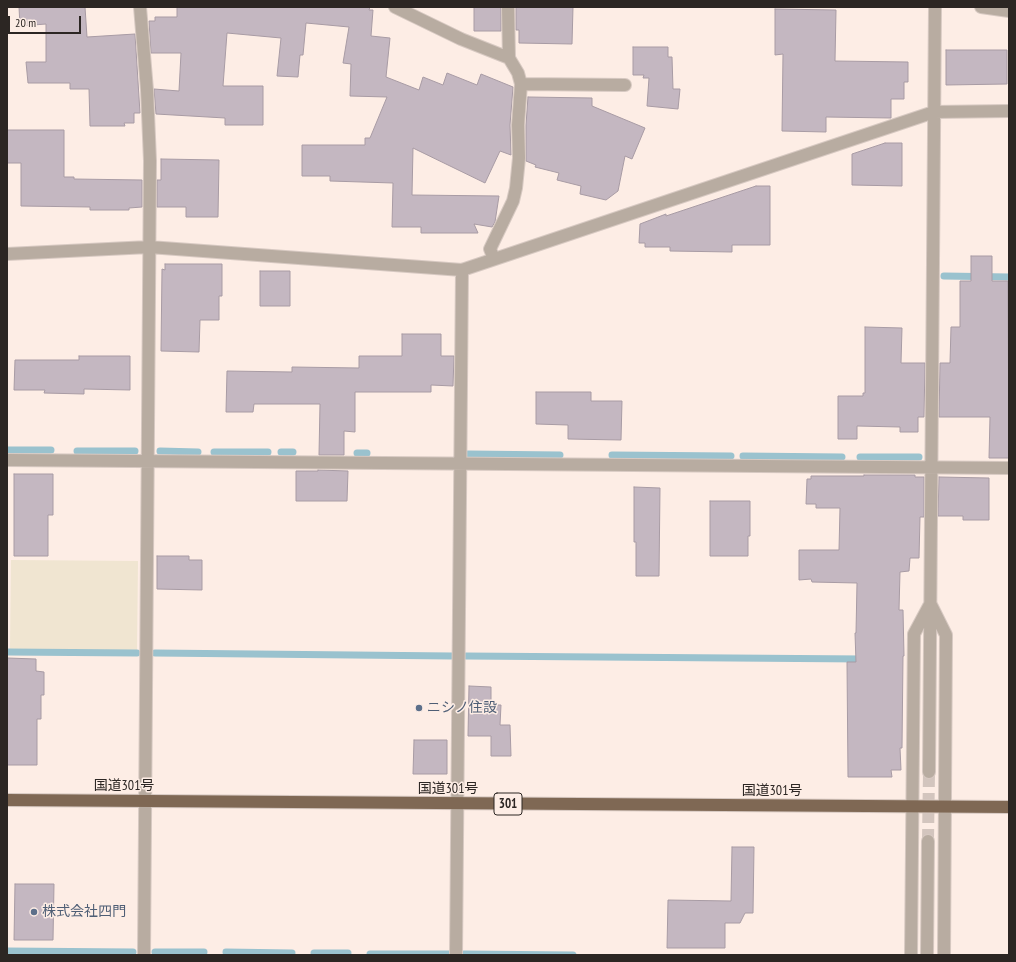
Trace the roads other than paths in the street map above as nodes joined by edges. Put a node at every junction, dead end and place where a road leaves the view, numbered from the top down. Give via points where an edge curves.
1 (140, 7) edge
2 (395, 7) edge
3 (508, 7) edge
4 (935, 7) edge
5 (981, 7) edge
6 (1009, 11) edge
7 (509, 58) junction
8 (521, 84) junction
9 (625, 85) dead end
10 (934, 112) junction
11 (1009, 112) edge
12 (149, 248) junction
13 (7, 254) edge
14 (494, 259) junction
15 (462, 270) junction
16 (7, 460) edge
17 (148, 461) junction
18 (460, 464) junction
19 (931, 467) junction
20 (1009, 468) edge
21 (930, 604) junction
22 (929, 772) tunnel mouth
23 (7, 800) edge
24 (145, 801) junction
25 (458, 804) junction
26 (912, 807) junction
27 (945, 807) junction
28 (1009, 807) edge
29 (928, 841) tunnel mouth
30 (144, 955) edge
31 (456, 955) edge
32 (911, 955) edge
33 (928, 955) edge
34 (944, 955) edge

1 - 12 street via 149,125
2 - 7 street via 461,39
3 - 7 street
4 - 10 street
5 - 6 street
7 - 8 street
8 - 9 street
8 - 14 street via 516,188 508,213 490,249
10 - 11 street
10 - 14 street
10 - 19 street
12 - 13 street
12 - 15 street
12 - 17 street
14 - 15 street
15 - 18 street
16 - 17 street
17 - 18 street
17 - 24 street
18 - 19 street
18 - 25 street
19 - 20 street
19 - 21 street
21 - 22 street
21 - 26 street via 914,634
21 - 27 street via 946,634
23 - 24 highway, 国道301号 / 301
24 - 25 highway, 国道301号 / 301
24 - 30 street
25 - 26 highway, 国道301号 / 301
25 - 31 street
26 - 27 highway, 国道301号 / 301
26 - 32 street
27 - 28 highway, 国道301号 / 301
27 - 34 street
29 - 33 street

